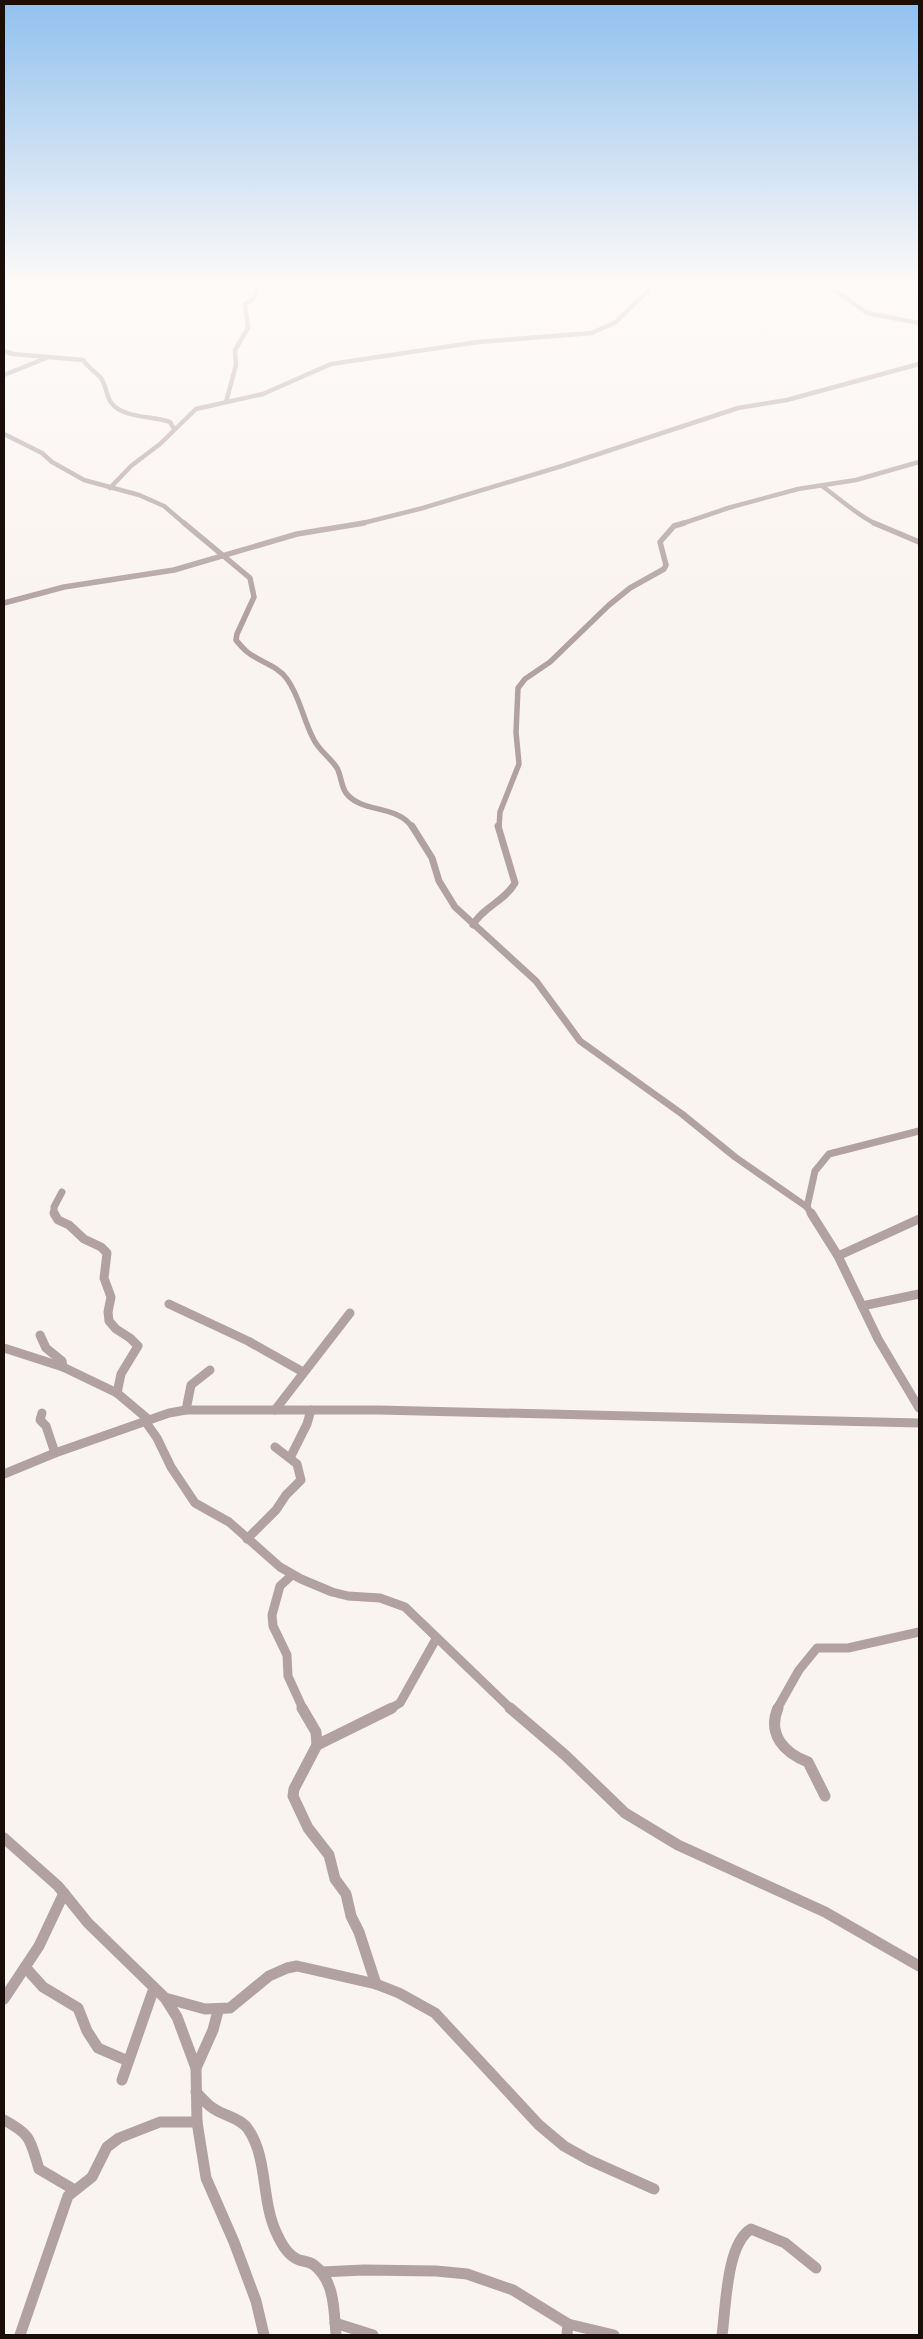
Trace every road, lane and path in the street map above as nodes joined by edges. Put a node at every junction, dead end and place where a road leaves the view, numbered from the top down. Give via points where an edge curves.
1 (106, 394) edge
2 (228, 394) edge
3 (262, 394) edge
4 (808, 394) edge
5 (226, 402) junction
6 (174, 429) junction
7 (4, 434) edge
8 (919, 462) edge
9 (822, 486) junction
10 (110, 488) junction
11 (919, 542) edge
12 (222, 555) junction
13 (4, 603) edge
14 (472, 925) junction
15 (919, 1130) edge
16 (62, 1192) dead end
17 (807, 1207) junction
18 (919, 1219) edge
19 (838, 1256) junction
20 (919, 1294) edge
21 (169, 1304) dead end
22 (862, 1306) junction
23 (350, 1313) dead end
24 (40, 1335) dead end
25 (4, 1348) edge
26 (63, 1368) junction
27 (210, 1370) dead end
28 (303, 1372) junction
29 (117, 1393) junction
30 (919, 1408) edge
31 (186, 1410) junction
32 (275, 1410) junction
33 (311, 1410) junction
34 (42, 1413) dead end
35 (147, 1421) junction
36 (919, 1423) edge
37 (275, 1447) dead end
38 (55, 1453) junction
39 (291, 1456) junction
40 (6, 1474) edge
41 (247, 1539) junction
42 (292, 1575) junction
43 (919, 1632) edge
44 (436, 1638) junction
45 (317, 1745) junction
46 (825, 1796) dead end
47 (4, 1838) edge
48 (64, 1893) junction
49 (919, 1966) edge
50 (25, 1967) junction
51 (376, 1984) junction
52 (154, 1988) junction
53 (164, 1998) junction
54 (4, 1999) edge
55 (218, 2011) junction
56 (128, 2061) junction
57 (196, 2068) junction
58 (122, 2080) dead end
59 (196, 2092) junction
60 (4, 2120) edge
61 (197, 2122) junction
62 (654, 2189) dead end
63 (73, 2190) junction
64 (816, 2268) dead end
65 (321, 2272) junction
66 (336, 2329) edge
67 (568, 2329) edge
68 (592, 2332) edge
69 (20, 2335) edge
70 (264, 2335) edge
71 (373, 2335) edge
72 (614, 2335) edge
73 (722, 2335) edge

1 - 6 street via 114,406 170,422
2 - 5 street
3 - 5 street
4 - 12 street via 729,411 423,508 346,527 296,534
5 - 6 street via 196,409
6 - 10 street
7 - 10 street via 42,453 79,478
8 - 9 street
9 - 11 street via 863,518
9 - 14 street via 769,497 674,526 660,543 666,565 664,569 623,594 550,662 522,681 516,703 519,764 498,820 515,883
10 - 12 street via 164,506
12 - 13 street via 174,570 64,587
12 - 14 street via 252,583 251,609 236,634 239,644 287,679 304,711 312,737 337,768 349,796 409,822 432,858 443,890
14 - 17 street via 536,981 580,1040
15 - 17 street via 829,1154 821,1160 812,1179
16 - 29 street via 54,1206 54,1215 107,1253 102,1275 111,1297 108,1314 111,1324 138,1346 121,1374
17 - 19 street
18 - 19 street
19 - 22 street
20 - 22 street
21 - 28 street via 248,1341
22 - 30 street
23 - 28 street
24 - 26 street via 46,1348 62,1361
25 - 26 street
26 - 29 street
27 - 31 street via 191,1385
28 - 32 street
29 - 35 street
31 - 32 street
31 - 35 street
32 - 33 street
33 - 36 street
33 - 39 street via 308,1424
34 - 38 street via 40,1420 46,1426
35 - 38 street
35 - 41 street via 171,1467 195,1503 229,1522
37 - 39 street
38 - 40 street
39 - 41 street via 301,1471 300,1482
41 - 42 street
42 - 44 street via 332,1592 380,1598 405,1606
42 - 45 street via 280,1586 272,1615 273,1626 286,1655 292,1687 316,1732
43 - 46 street via 848,1648 817,1648 809,1654 785,1692 774,1714 773,1724 792,1756 811,1766
44 - 45 street via 400,1703
44 - 49 street via 611,1801 639,1822 678,1845 848,1924
45 - 51 street via 293,1796 308,1828 331,1860 335,1879 346,1894
47 - 48 street
48 - 50 street
48 - 52 street via 93,1928
50 - 54 street
50 - 56 street via 33,1980 48,1992 78,2008 98,2048
51 - 55 street via 297,1966 284,1967 230,2008
51 - 62 street via 435,2013 539,2125 564,2146
52 - 53 street
52 - 56 street
53 - 55 street
53 - 57 street via 177,2017
55 - 57 street
56 - 58 street
57 - 59 street
59 - 61 street
59 - 65 street via 214,2109 248,2128 258,2150 267,2207 285,2250
60 - 63 street via 32,2138 38,2169
61 - 63 street via 160,2121 120,2136 110,2142 92,2178
61 - 70 street via 206,2178 256,2301
63 - 69 street via 68,2196
64 - 73 street via 802,2254 776,2239 751,2229 745,2232 735,2255
65 - 66 street via 328,2281
65 - 67 street via 364,2270 467,2274 513,2290
66 - 71 street
67 - 68 street
68 - 72 street

